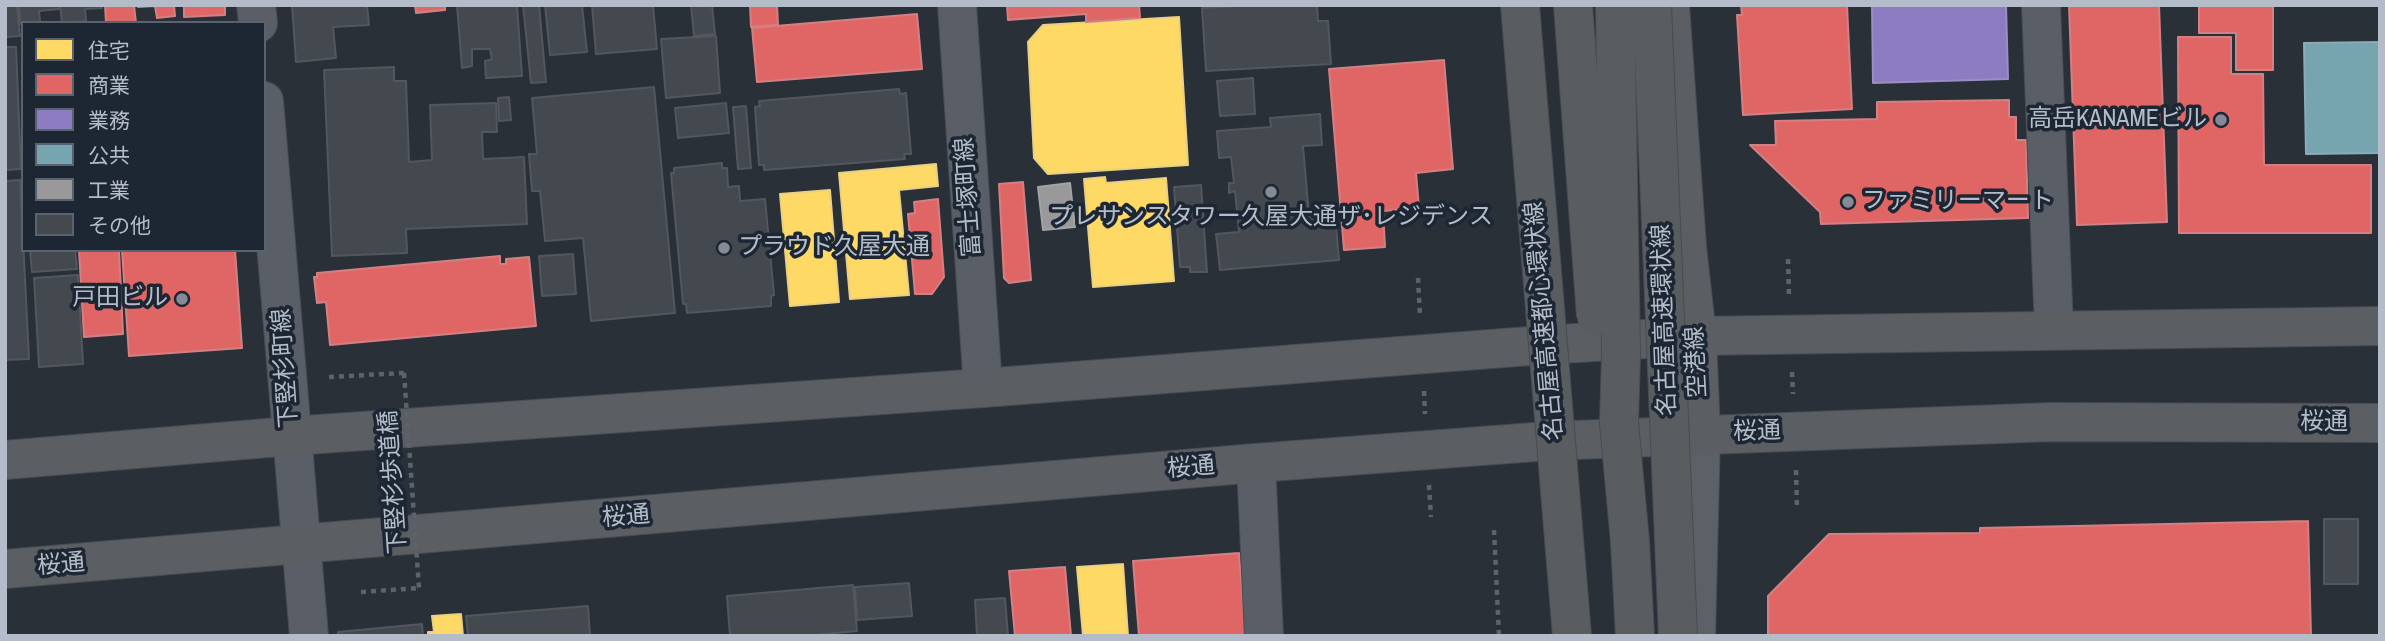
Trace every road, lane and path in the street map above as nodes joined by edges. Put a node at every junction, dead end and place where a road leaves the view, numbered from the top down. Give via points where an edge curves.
1 (957, 5) edge
2 (1520, 5) edge
3 (1527, 5) edge
4 (1573, 5) edge
5 (1615, 5) edge
6 (1652, 5) edge
7 (1670, 5) edge
8 (2040, 5) edge
9 (266, 126) edge
10 (1788, 259) dead end
11 (1418, 278) dead end
12 (2380, 326) edge
13 (2054, 330) junction
14 (1791, 334) junction
15 (1697, 336) junction
16 (1544, 345) junction
17 (1422, 353) junction
18 (329, 377) dead end
19 (983, 388) junction
20 (1619, 423) junction
21 (2380, 423) edge
22 (1795, 431) junction
23 (1701, 434) junction
24 (291, 436) junction
25 (1548, 441) junction
26 (1427, 450) junction
27 (5, 460) edge
28 (1256, 463) junction
29 (1797, 508) dead end
30 (1431, 517) dead end
31 (1493, 530) dead end
32 (300, 545) junction
33 (5, 569) edge
34 (361, 592) dead end
35 (309, 636) edge
36 (1264, 636) edge
37 (1499, 636) edge
38 (1557, 636) edge
39 (1572, 636) edge
40 (1635, 636) edge
41 (1678, 636) edge
42 (1696, 636) edge

1 - 19 street, 富士塚町線
2 - 39 highway, 名古屋高速都心環状線, bridge
3 - 16 highway
4 - 20 highway, bridge via 1599,366
5 - 20 highway, bridge
6 - 41 highway, 名古屋高速環状線, bridge
7 - 15 highway, 空港線
8 - 13 street
9 - 24 street, 下竪杉町線
10 - 14 path
11 - 17 path
12 - 13 highway
13 - 14 highway
14 - 15 highway
14 - 22 path
15 - 16 highway
15 - 23 highway, 空港線
16 - 17 highway
16 - 25 highway
17 - 19 highway
17 - 26 path
18 - 34 path, 下竪杉歩道橋, bridge via 404,373 419,589
19 - 24 highway
20 - 40 highway, bridge
21 - 22 highway, 桜通 via 2052,422
22 - 23 highway, 桜通
22 - 29 path
23 - 25 highway, 桜通
23 - 42 main road, 空港線
24 - 27 highway
24 - 32 street, 下竪杉町線
25 - 26 highway, 桜通
25 - 38 main road
26 - 28 highway, 桜通
26 - 30 path
28 - 32 highway, 桜通
28 - 36 street
31 - 37 path
32 - 33 highway, 桜通
32 - 35 street, 下竪杉町線

